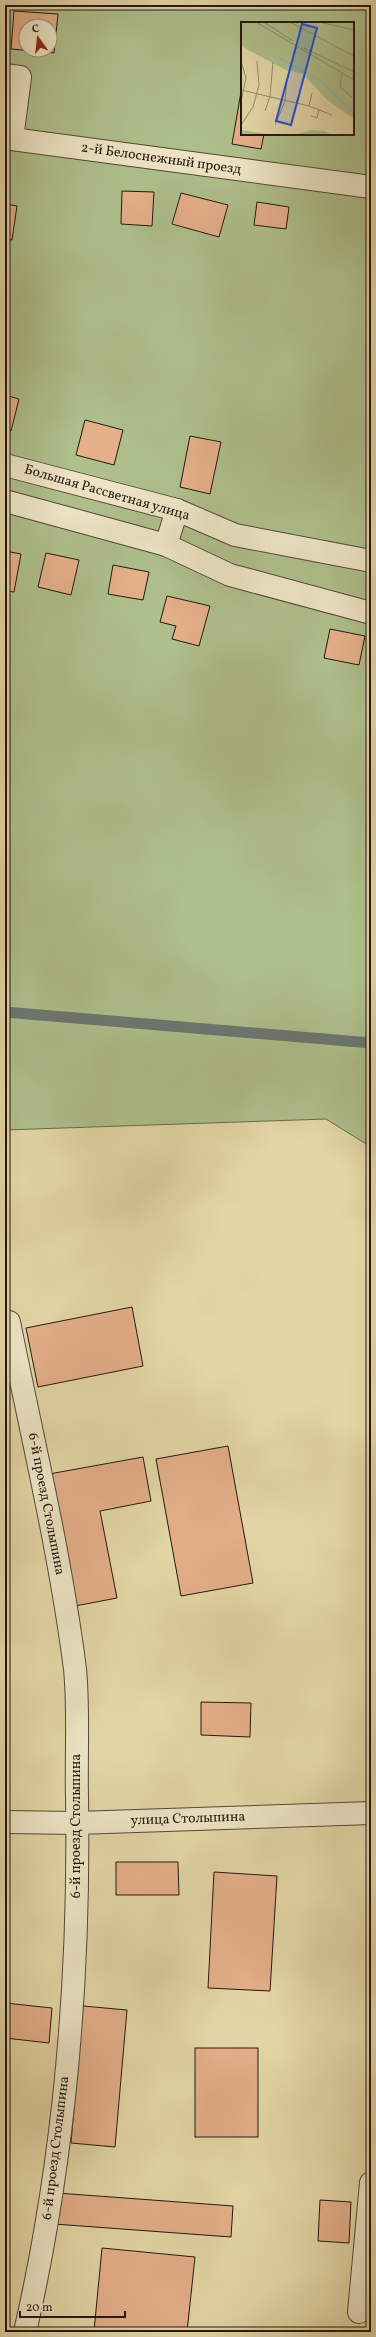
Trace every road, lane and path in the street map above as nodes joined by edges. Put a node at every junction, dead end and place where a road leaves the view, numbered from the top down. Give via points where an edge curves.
1 (12, 76) edge
2 (371, 187) edge
3 (5, 464) edge
4 (5, 501) edge
5 (177, 510) junction
6 (166, 545) junction
7 (371, 561) edge
8 (371, 614) edge
9 (9, 1322) dead end
10 (371, 1813) edge
11 (5, 1822) edge
12 (77, 1823) junction
13 (371, 2183) edge
14 (359, 2312) dead end
15 (25, 2332) edge

1 - 2 street, 2-й Белоснежный проезд via 12,138
3 - 5 street, Большая Рассветная улица
4 - 6 street
5 - 6 street
5 - 7 street, Большая Рассветная улица via 236,535
6 - 8 street via 230,575
9 - 12 street, 6-й проезд Столыпина via 60,1570 75,1672
10 - 12 street, улица Столыпина
11 - 12 street, улица Столыпина
12 - 15 street, 6-й проезд Столыпина via 73,2002 56,2165
13 - 14 street

